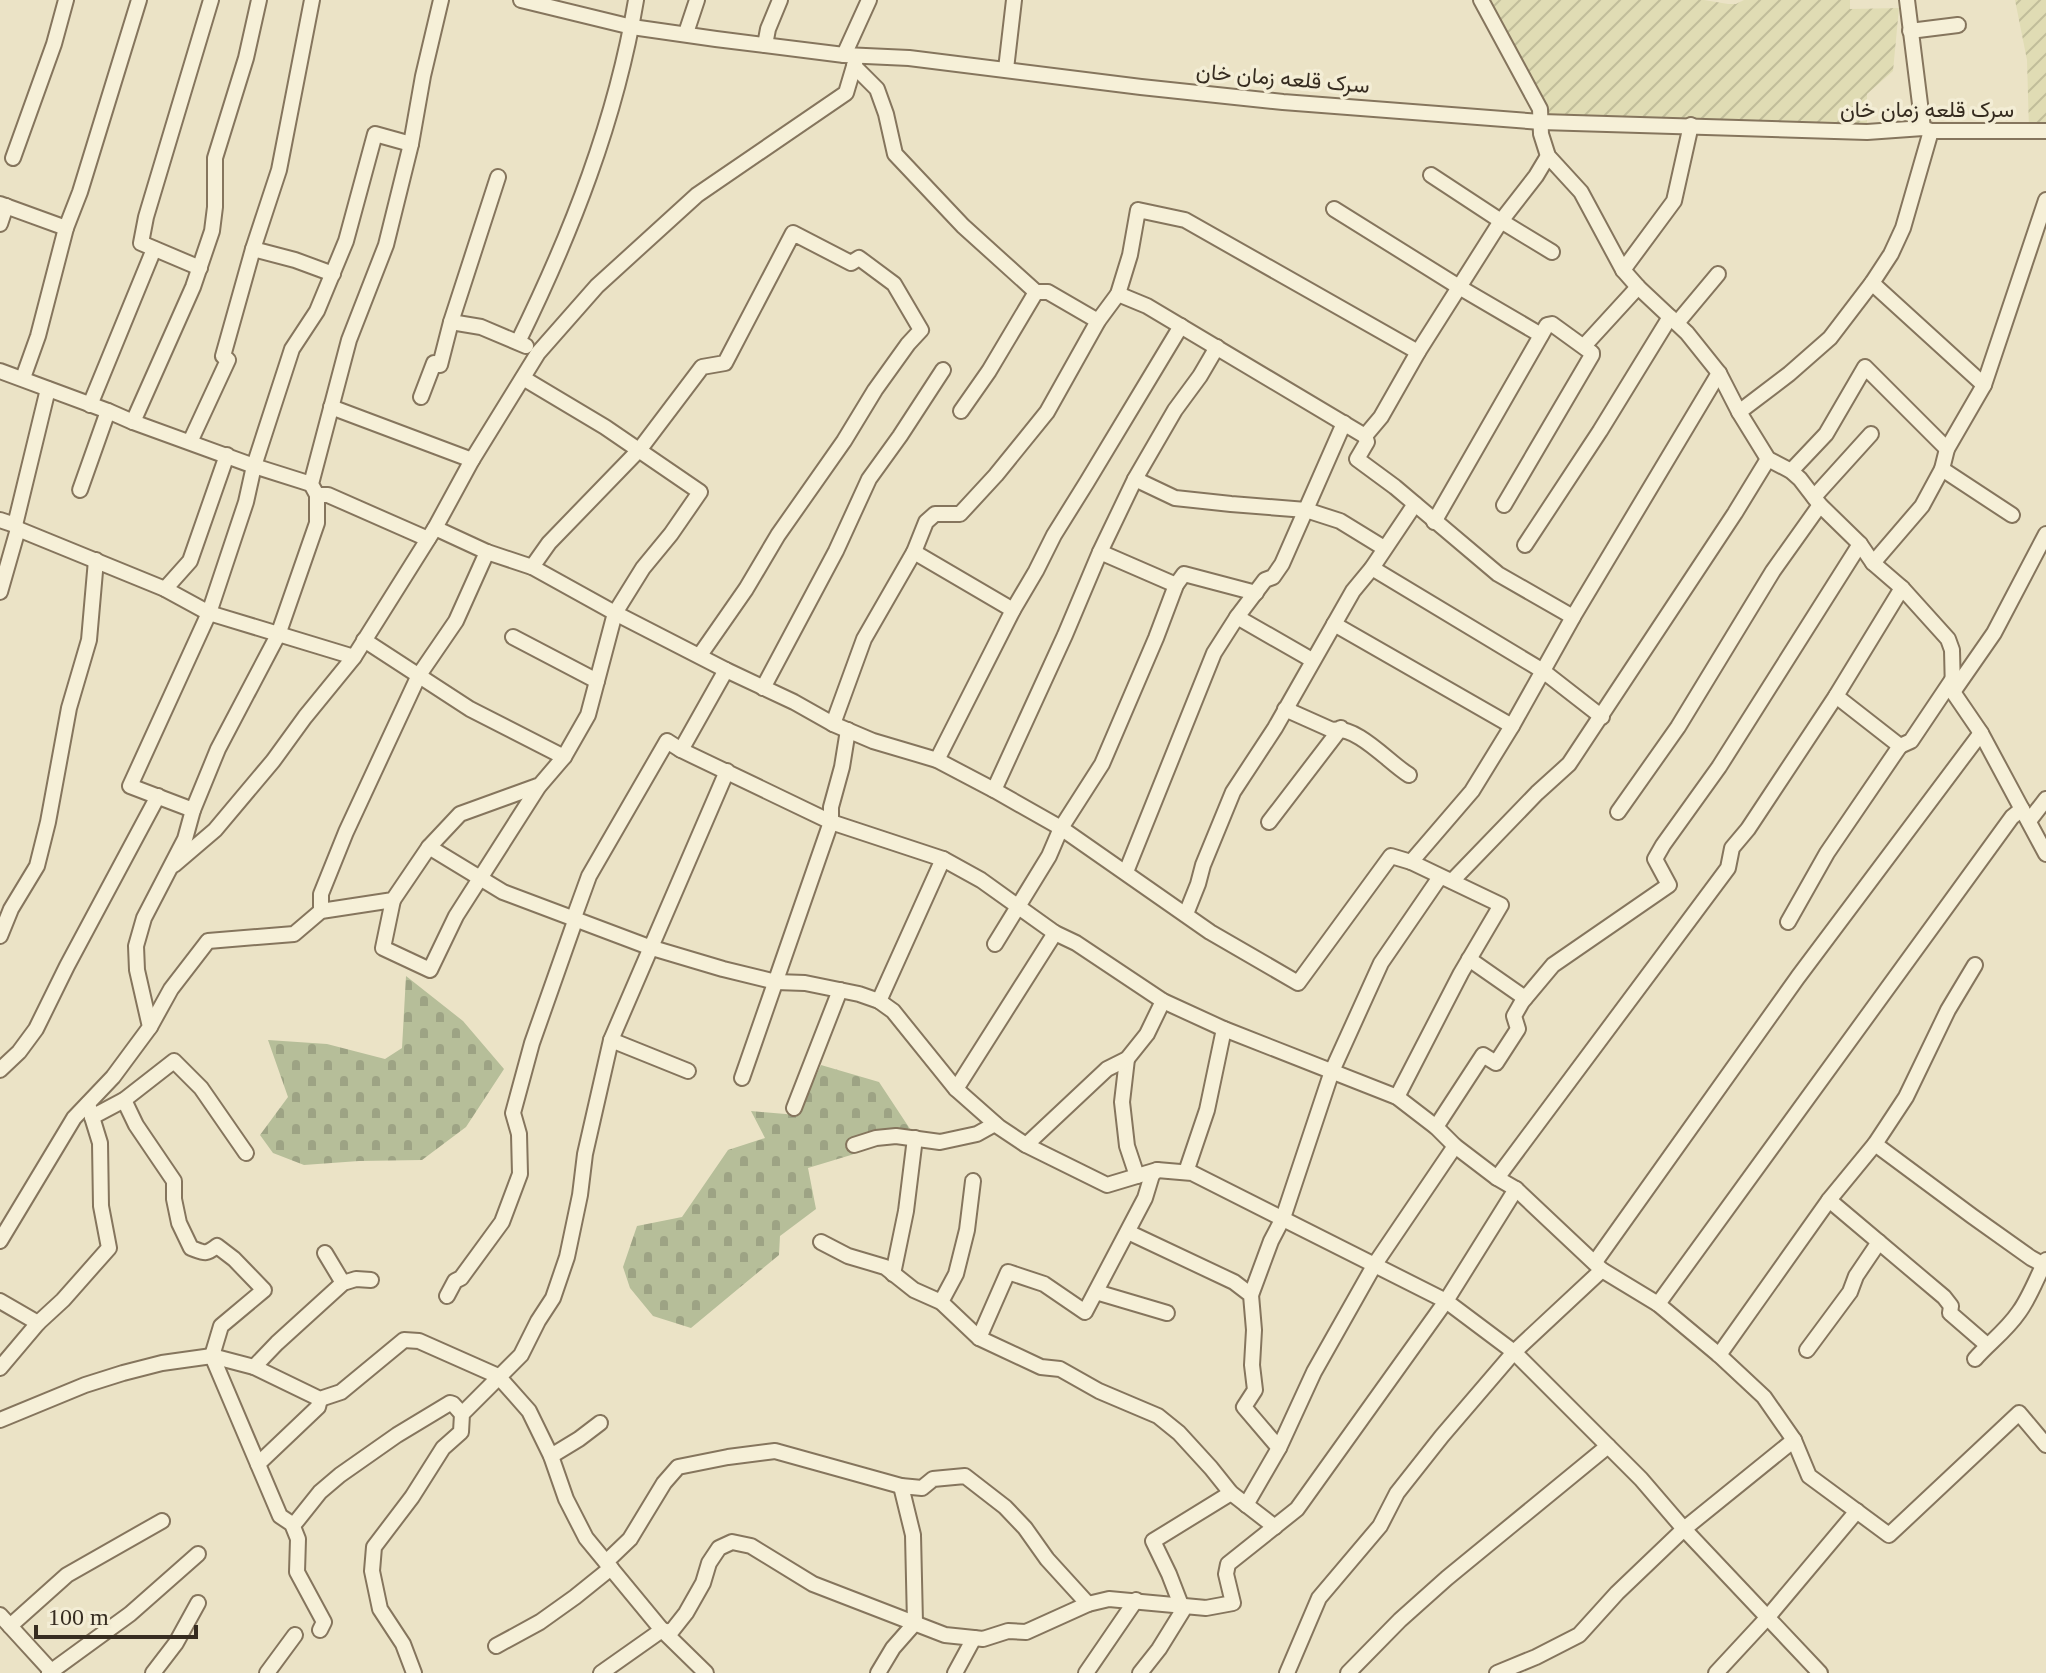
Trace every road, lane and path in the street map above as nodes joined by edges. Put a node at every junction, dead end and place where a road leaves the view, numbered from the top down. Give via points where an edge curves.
1 (66, 0) edge
2 (139, 0) edge
3 (211, 0) edge
4 (259, 0) edge
5 (312, 0) edge
6 (441, 0) edge
7 (521, 0) edge
8 (636, 0) edge
9 (697, 0) edge
10 (780, 0) edge
11 (869, 0) edge
12 (1014, 0) edge
13 (1481, 0) edge
14 (1907, 0) edge
15 (1958, 25) dead end
16 (632, 27) junction
17 (1910, 31) junction
18 (686, 33) junction
19 (765, 45) junction
20 (851, 59) junction
21 (1006, 69) junction
22 (1541, 122) junction
23 (1691, 125) junction
24 (1927, 130) junction
25 (2046, 131) edge
26 (411, 144) junction
27 (1548, 156) junction
28 (13, 158) dead end
29 (1431, 175) dead end
30 (498, 177) dead end
31 (2046, 200) edge
32 (3, 205) edge
33 (1334, 209) dead end
34 (1501, 221) junction
35 (0, 224) edge
36 (66, 228) junction
37 (154, 249) junction
38 (253, 249) junction
39 (1552, 252) dead end
40 (200, 268) junction
41 (1623, 270) junction
42 (333, 274) junction
43 (1718, 274) dead end
44 (1872, 283) junction
45 (1459, 287) junction
46 (1638, 287) junction
47 (1036, 292) junction
48 (1118, 294) junction
49 (1673, 320) junction
50 (1098, 321) junction
51 (451, 322) junction
52 (1181, 326) junction
53 (1541, 335) junction
54 (518, 342) junction
55 (1584, 346) junction
56 (1217, 347) junction
57 (1418, 352) junction
58 (538, 353) junction
59 (943, 370) dead end
60 (0, 371) edge
61 (1719, 373) junction
62 (23, 378) junction
63 (523, 378) junction
64 (1984, 385) junction
65 (48, 389) junction
66 (421, 397) dead end
67 (90, 405) junction
68 (331, 407) junction
69 (108, 411) junction
70 (961, 411) dead end
71 (1739, 412) junction
72 (133, 422) junction
73 (1344, 423) junction
74 (1871, 434) dead end
75 (1365, 436) junction
76 (190, 442) junction
77 (640, 449) junction
78 (1947, 449) junction
79 (227, 455) junction
80 (1768, 459) junction
81 (472, 460) junction
82 (254, 466) junction
83 (1942, 469) junction
84 (1791, 471) junction
85 (1135, 479) junction
86 (80, 490) dead end
87 (314, 490) junction
88 (1817, 501) junction
89 (1415, 504) junction
90 (1504, 505) dead end
91 (1306, 510) junction
92 (2012, 515) dead end
93 (0, 520) edge
94 (1434, 522) junction
95 (16, 527) junction
96 (431, 534) junction
97 (2046, 534) edge
98 (1860, 544) junction
99 (1525, 545) dead end
100 (1384, 548) junction
101 (487, 552) junction
102 (914, 552) junction
103 (1100, 552) junction
104 (96, 560) junction
105 (1873, 563) junction
106 (532, 567) junction
107 (1372, 568) junction
108 (1176, 585) junction
109 (1902, 588) junction
110 (165, 589) junction
111 (0, 592) edge
112 (1256, 593) junction
113 (1013, 610) junction
114 (209, 613) junction
115 (615, 613) junction
116 (1237, 617) junction
117 (1573, 617) junction
118 (1334, 624) junction
119 (278, 635) junction
120 (513, 637) dead end
121 (364, 640) junction
122 (700, 655) junction
123 (354, 657) junction
124 (1312, 660) junction
125 (726, 670) junction
126 (1543, 671) junction
127 (419, 675) junction
128 (597, 681) junction
129 (1953, 685) junction
130 (763, 688) junction
131 (1836, 696) junction
132 (1285, 709) junction
133 (1602, 717) junction
134 (833, 724) junction
135 (1512, 726) junction
136 (1341, 728) junction
137 (848, 730) junction
138 (1981, 733) junction
139 (1900, 746) junction
140 (681, 750) junction
141 (564, 757) junction
142 (937, 760) junction
143 (727, 771) junction
144 (1409, 775) dead end
145 (540, 785) junction
146 (994, 790) junction
147 (158, 796) junction
148 (2046, 799) edge
149 (193, 810) junction
150 (1618, 812) dead end
151 (2025, 815) junction
152 (831, 822) junction
153 (1269, 822) dead end
154 (1061, 828) junction
155 (429, 847) junction
156 (2046, 854) edge
157 (943, 859) junction
158 (1411, 862) junction
159 (167, 871) junction
160 (1126, 872) junction
161 (482, 877) junction
162 (1446, 879) junction
163 (393, 900) junction
164 (1018, 906) junction
165 (321, 911) junction
166 (1186, 914) junction
167 (574, 920) junction
168 (1788, 922) dead end
169 (1055, 933) junction
170 (0, 936) edge
171 (995, 944) dead end
172 (649, 947) junction
173 (1469, 959) junction
174 (1975, 965) dead end
175 (776, 982) junction
176 (840, 990) junction
177 (1525, 998) junction
178 (879, 1001) junction
179 (1163, 1001) junction
180 (150, 1027) junction
181 (1224, 1029) junction
182 (611, 1040) junction
183 (1127, 1059) junction
184 (0, 1070) edge
185 (688, 1071) dead end
186 (1332, 1071) junction
187 (742, 1078) dead end
188 (956, 1089) junction
189 (1397, 1097) junction
190 (124, 1100) junction
191 (794, 1108) dead end
192 (90, 1110) junction
193 (995, 1124) junction
194 (1436, 1127) junction
195 (915, 1138) junction
196 (1875, 1144) junction
197 (854, 1145) dead end
198 (1026, 1145) junction
199 (1455, 1146) junction
200 (246, 1153) dead end
201 (1157, 1170) junction
202 (1186, 1172) junction
203 (1137, 1176) junction
204 (1497, 1178) junction
205 (973, 1181) dead end
206 (1516, 1189) junction
207 (1829, 1200) junction
208 (1283, 1218) junction
209 (1128, 1232) junction
210 (0, 1241) edge
211 (821, 1242) dead end
212 (1879, 1242) junction
213 (325, 1253) dead end
214 (2045, 1262) edge
215 (1375, 1264) junction
216 (1599, 1266) junction
217 (893, 1274) junction
218 (371, 1280) dead end
219 (343, 1283) junction
220 (1096, 1292) junction
221 (1251, 1295) junction
222 (447, 1296) dead end
223 (0, 1301) edge
224 (1446, 1301) junction
225 (941, 1302) junction
226 (1658, 1304) junction
227 (1167, 1313) dead end
228 (38, 1323) junction
229 (979, 1338) junction
230 (1987, 1345) junction
231 (1807, 1350) dead end
232 (1514, 1352) junction
233 (1719, 1355) junction
234 (212, 1356) junction
235 (1975, 1359) dead end
236 (254, 1367) junction
237 (0, 1368) edge
238 (498, 1376) junction
239 (320, 1399) junction
240 (462, 1414) junction
241 (0, 1420) edge
242 (600, 1423) dead end
243 (1794, 1440) junction
244 (2046, 1445) edge
245 (1608, 1446) junction
246 (1279, 1448) junction
247 (551, 1456) junction
248 (258, 1464) junction
249 (901, 1486) junction
250 (1231, 1493) junction
251 (1246, 1505) junction
252 (1857, 1511) junction
253 (162, 1521) dead end
254 (292, 1524) junction
255 (1275, 1527) junction
256 (1684, 1529) junction
257 (198, 1554) dead end
258 (609, 1565) junction
259 (1136, 1600) junction
260 (198, 1603) dead end
261 (1088, 1604) junction
262 (1183, 1606) junction
263 (1767, 1618) junction
264 (5, 1621) edge
265 (915, 1623) junction
266 (320, 1630) dead end
267 (662, 1630) junction
268 (295, 1635) dead end
269 (974, 1638) junction
270 (496, 1646) dead end
271 (51, 1673) edge
272 (153, 1673) edge
273 (267, 1673) edge
274 (414, 1673) edge
275 (601, 1673) edge
276 (706, 1673) edge
277 (878, 1673) edge
278 (955, 1673) edge
279 (1086, 1673) edge
280 (1140, 1673) edge
281 (1287, 1673) edge
282 (1348, 1673) edge
283 (1497, 1673) edge
284 (1716, 1673) edge
285 (1820, 1673) edge

1 - 28 street
2 - 36 street
3 - 37 street via 143,229 141,243
4 - 40 street via 215,158 212,231
5 - 38 street via 279,170
6 - 26 street
7 - 16 street, سرک قلعه زمان خان
8 - 16 street
9 - 18 street
10 - 19 street
11 - 20 street
12 - 21 street
13 - 22 street via 1540,109
14 - 17 street
15 - 17 street
16 - 18 street, سرک قلعه زمان خان
16 - 54 street via 600,147
17 - 24 street
18 - 19 street, سرک قلعه زمان خان
19 - 20 street, سرک قلعه زمان خان
20 - 21 street, سرک قلعه زمان خان via 909,58
20 - 47 street via 877,89 895,154
20 - 58 street via 846,93 697,195 597,286
21 - 22 street, سرک قلعه زمان خان via 1283,102
22 - 23 street, سرک قلعه زمان خان
22 - 27 street
23 - 24 street, سرک قلعه زمان خان
23 - 41 street via 1674,201
24 - 25 street, سرک قلعه زمان خان
24 - 44 street via 1903,228
26 - 42 street via 375,134
26 - 68 street via 386,245 349,340
27 - 34 street
27 - 41 street via 1581,192
29 - 34 street
30 - 51 street
31 - 64 street
32 - 35 street
32 - 36 street
33 - 45 street
34 - 39 street
34 - 45 street
36 - 62 street
37 - 40 street
37 - 67 street
38 - 42 street
38 - 76 street via 223,356 228,360
40 - 72 street
41 - 46 street
42 - 82 street via 292,349
43 - 49 street
44 - 64 street
44 - 71 street via 1830,338
45 - 53 street
45 - 57 street
46 - 49 street
46 - 55 street
47 - 50 street via 1048,292
47 - 70 street
48 - 50 street
48 - 52 street
48 - 57 street via 1138,210 1185,220
49 - 61 street
49 - 99 street
50 - 102 street via 1047,412 960,514 935,514 926,522
51 - 54 street
51 - 66 street via 440,365 434,363
52 - 56 street
52 - 113 street
53 - 55 street via 1552,324
53 - 94 street
54 - 58 street
55 - 90 street via 1592,355
56 - 73 street
56 - 85 street
57 - 75 street
58 - 63 street
59 - 130 street via 869,479
60 - 62 street
61 - 71 street
61 - 117 street
62 - 65 street
63 - 77 street
63 - 81 street
64 - 78 street
65 - 67 street
65 - 95 street
67 - 69 street
68 - 81 street
68 - 87 street
69 - 72 street
69 - 86 street
71 - 80 street
72 - 76 street
73 - 75 street
73 - 91 street
74 - 88 street
75 - 89 street via 1357,459
76 - 79 street
77 - 106 street
77 - 115 street via 700,492
77 - 122 street via 702,367 725,363 793,233 851,263 859,258 883,275 920,326
78 - 83 street
78 - 84 street via 1865,367 1826,434
79 - 82 street
79 - 110 street via 190,561
80 - 84 street
80 - 133 street
81 - 96 street
82 - 87 street
82 - 114 street
83 - 92 street
83 - 105 street via 1922,506
84 - 88 street
85 - 91 street via 1175,498
85 - 103 street
87 - 96 street
87 - 119 street via 317,523
88 - 98 street
88 - 150 street via 1678,727
89 - 94 street
89 - 100 street
91 - 100 street via 1340,521
91 - 112 street via 1282,564
93 - 95 street
94 - 117 street via 1498,574
95 - 104 street
95 - 111 street
96 - 101 street
96 - 121 street
97 - 129 street via 1994,633
98 - 105 street
98 - 177 street via 1655,859 1669,885 1553,965
100 - 107 street
101 - 106 street
101 - 127 street via 456,621
102 - 113 street
102 - 134 street via 864,639
103 - 108 street
103 - 146 street
104 - 110 street
104 - 170 street via 89,640 69,708 37,866
105 - 109 street
106 - 115 street
107 - 118 street
107 - 126 street
108 - 112 street via 1184,574
108 - 154 street via 1102,764
109 - 129 street via 1948,639
109 - 131 street
110 - 114 street
112 - 116 street
113 - 142 street
114 - 119 street
114 - 147 street via 130,786
115 - 122 street
115 - 128 street
116 - 124 street
116 - 160 street via 1214,653
117 - 126 street
118 - 124 street
118 - 135 street
119 - 123 street
119 - 149 street via 218,749
120 - 128 street
121 - 123 street
121 - 127 street
122 - 125 street
123 - 159 street via 215,830
124 - 132 street
125 - 130 street
125 - 140 street
126 - 133 street
126 - 135 street
127 - 141 street via 470,709
127 - 165 street via 346,832 321,894
128 - 141 street via 588,715
129 - 138 street
129 - 139 street via 1911,741
130 - 134 street
131 - 139 street
131 - 204 street via 1732,848 1728,868
132 - 136 street via 1332,730
132 - 166 street via 1233,792
133 - 162 street via 1569,764
134 - 137 street
135 - 158 street via 1472,791
136 - 144 street
136 - 153 street
137 - 142 street
137 - 152 street
138 - 151 street
138 - 216 street via 1798,977
139 - 168 street via 1827,853
140 - 143 street
140 - 167 street via 667,741 589,876
141 - 145 street
142 - 146 street
143 - 152 street
143 - 172 street
145 - 155 street via 460,814
145 - 161 street
146 - 154 street
147 - 149 street
147 - 184 street via 36,1029
148 - 151 street
149 - 159 street via 185,839
151 - 156 street
151 - 226 street via 2012,817
152 - 157 street
152 - 175 street
154 - 160 street
154 - 164 street
155 - 161 street
155 - 163 street
157 - 164 street
157 - 178 street
158 - 162 street
158 - 166 street via 1391,856 1298,983
159 - 180 street via 136,946
160 - 166 street
161 - 163 street via 430,970 383,948
161 - 167 street via 503,892
162 - 173 street via 1501,905
162 - 186 street via 1381,963
163 - 165 street
164 - 169 street
164 - 171 street
165 - 180 street via 294,934 208,941
167 - 172 street
167 - 222 street via 513,1113 520,1174 513,1196 502,1222
169 - 179 street
169 - 188 street
172 - 175 street
172 - 182 street
173 - 177 street
173 - 189 street
174 - 196 street via 1906,1097
175 - 176 street
175 - 187 street
176 - 178 street
176 - 191 street
177 - 194 street via 1514,1016 1518,1029 1496,1063 1483,1055
178 - 188 street
179 - 181 street
179 - 183 street
180 - 192 street
181 - 186 street
181 - 202 street via 1207,1110
182 - 185 street
182 - 238 street via 567,1257 553,1298 521,1355
183 - 198 street via 1107,1069
183 - 203 street via 1122,1102
186 - 189 street
186 - 208 street
188 - 193 street
189 - 194 street
190 - 192 street
190 - 200 street via 174,1061 201,1088
190 - 234 street via 174,1181 179,1223 191,1248 207,1253 217,1246 264,1290 221,1326
192 - 210 street via 74,1118
192 - 228 street via 100,1143 101,1206 109,1248
193 - 195 street via 940,1142
193 - 198 street
194 - 199 street
195 - 197 street via 876,1138
195 - 217 street
196 - 207 street
196 - 214 street via 2031,1258
198 - 203 street via 1107,1185
199 - 204 street
199 - 215 street
201 - 202 street
201 - 203 street
201 - 209 street
202 - 208 street
204 - 206 street
205 - 225 street via 956,1274
206 - 216 street
206 - 224 street
207 - 212 street
207 - 233 street
208 - 215 street
208 - 221 street
209 - 220 street
209 - 221 street
211 - 217 street
212 - 230 street via 1944,1297 1950,1313
212 - 231 street
213 - 219 street
214 - 230 street via 2021,1311
215 - 224 street
215 - 246 street via 1314,1372
216 - 226 street
216 - 232 street
217 - 225 street
218 - 219 street
219 - 236 street
220 - 227 street
220 - 229 street via 1085,1312 1044,1284 1008,1272
221 - 246 street via 1255,1390 1244,1407
223 - 228 street
224 - 232 street
224 - 255 street via 1297,1509
225 - 229 street
226 - 233 street
228 - 237 street
229 - 250 street via 1158,1416
230 - 235 street
232 - 245 street
232 - 281 street via 1442,1436 1397,1493 1380,1526 1319,1598
233 - 243 street via 1764,1397
234 - 236 street
234 - 241 street via 123,1373
234 - 248 street
236 - 239 street
238 - 239 street via 419,1341 404,1340 341,1392
238 - 240 street
238 - 247 street via 529,1411
239 - 248 street via 318,1407
240 - 254 street via 450,1403 397,1435 340,1475
240 - 274 street via 461,1432 443,1448 374,1547 372,1571 380,1609
242 - 247 street
243 - 252 street via 1809,1476
243 - 256 street
244 - 252 street via 2019,1413 1889,1535
245 - 256 street
245 - 282 street via 1447,1578
246 - 251 street
247 - 258 street via 586,1538
248 - 254 street via 280,1516
249 - 258 street via 775,1451 678,1467
249 - 261 street via 922,1488 933,1479 965,1476 1005,1507
249 - 265 street via 913,1535
250 - 251 street
250 - 262 street via 1153,1541
251 - 255 street
252 - 263 street
253 - 264 street via 67,1575
254 - 266 street via 298,1539 297,1572 324,1622
255 - 262 street via 1228,1564 1233,1603
256 - 263 street
256 - 283 street via 1579,1635
257 - 271 street
258 - 267 street
258 - 270 street via 575,1597
259 - 261 street
259 - 262 street
259 - 279 street
260 - 272 street
261 - 269 street via 1026,1632
262 - 280 street
263 - 284 street
263 - 285 street
264 - 271 street
265 - 267 street via 813,1584 751,1546 732,1542 719,1548 709,1563 679,1622 671,1632
265 - 269 street via 945,1635
265 - 277 street
267 - 275 street
267 - 276 street
268 - 273 street
269 - 278 street

